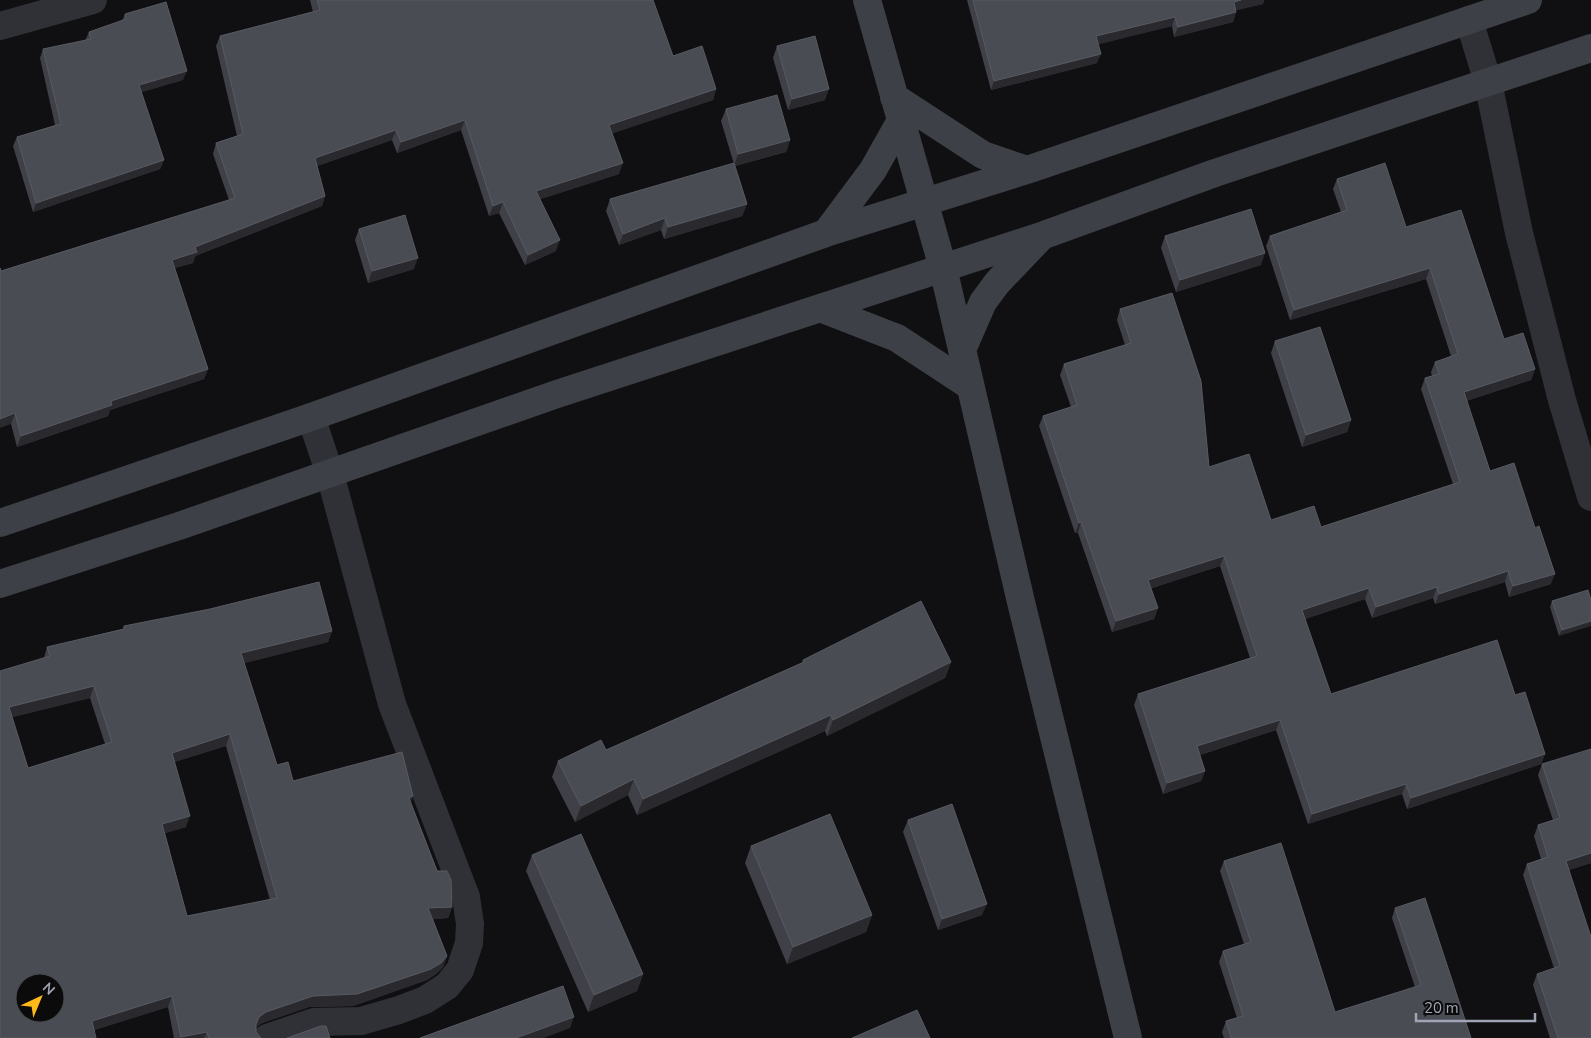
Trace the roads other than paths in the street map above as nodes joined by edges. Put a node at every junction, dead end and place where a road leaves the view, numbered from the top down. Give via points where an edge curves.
1 (93, 0) edge
2 (867, 0) edge
3 (1528, 0) edge
4 (31, 8) edge
5 (1470, 20) junction
6 (0, 26) edge
7 (1591, 48) edge
8 (1488, 82) junction
9 (897, 110) junction
10 (1027, 170) junction
11 (923, 204) junction
12 (826, 233) junction
13 (1044, 235) junction
14 (943, 268) junction
15 (820, 308) junction
16 (962, 350) junction
17 (970, 386) junction
18 (311, 418) junction
19 (330, 474) junction
20 (1591, 497) edge
21 (0, 523) edge
22 (0, 584) edge
23 (267, 1038) edge
24 (1128, 1038) edge

1 - 4 street
2 - 9 street
3 - 5 street
4 - 6 street
5 - 8 street
5 - 10 street
7 - 8 street
8 - 13 street via 1215,173
8 - 20 street via 1519,233
9 - 10 street via 983,155
9 - 11 street
9 - 12 street via 873,170
10 - 11 street
11 - 12 street
11 - 14 street
12 - 18 street
13 - 14 street
13 - 16 street via 983,302
14 - 15 street
14 - 16 street
15 - 17 street via 897,338
15 - 19 street via 717,340
16 - 17 street
17 - 24 street
18 - 19 street
18 - 21 street
19 - 22 street
19 - 23 street via 392,704 466,897 469,944 460,970 447,986 425,1000 360,1021 314,1022

